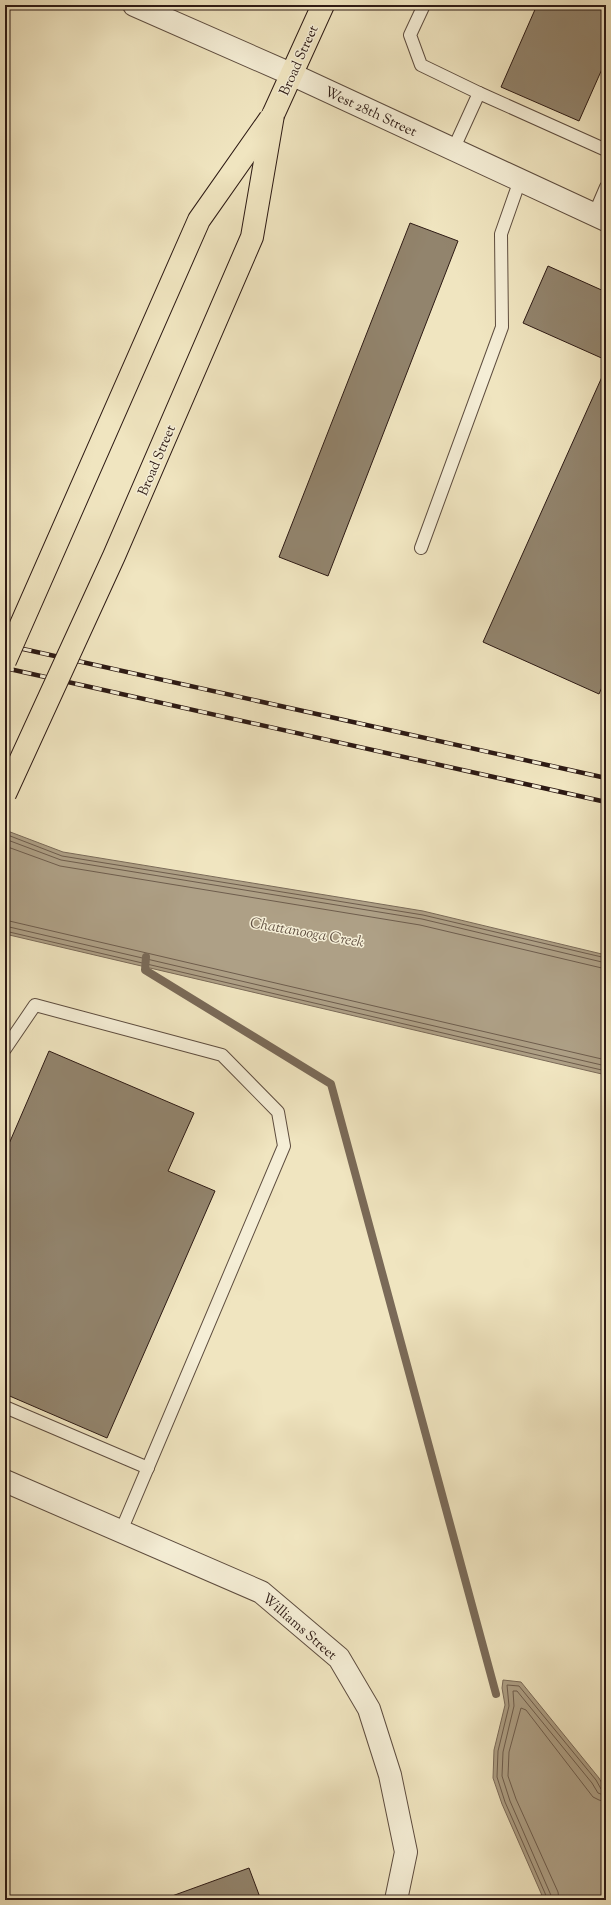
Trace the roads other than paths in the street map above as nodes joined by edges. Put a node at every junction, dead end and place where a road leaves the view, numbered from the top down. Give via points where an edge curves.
1 (134, 5) edge
2 (323, 5) edge
3 (424, 5) edge
4 (291, 74) junction
5 (479, 93) junction
6 (273, 115) junction
7 (453, 150) junction
8 (606, 150) edge
9 (520, 180) junction
10 (606, 187) edge
11 (600, 218) edge
12 (422, 548) dead end
13 (5, 661) edge
14 (5, 794) edge
15 (5, 1049) edge
16 (5, 1407) edge
17 (148, 1468) junction
18 (5, 1481) edge
19 (121, 1531) junction
20 (396, 1900) edge

1 - 4 street, West 28th Street
2 - 4 main road, Broad Street
3 - 5 lane via 410,35 421,65
4 - 6 main road, Broad Street
4 - 7 street, West 28th Street
5 - 7 lane
5 - 8 lane
6 - 13 main road, Broad Street, bridge via 199,220
6 - 14 main road, Broad Street, bridge via 252,237 114,556
7 - 9 street, West 28th Street
9 - 11 street, West 28th Street
9 - 12 lane via 501,234 502,327
10 - 11 lane
15 - 17 lane via 35,1005 222,1055 278,1112 284,1146
16 - 17 lane
17 - 19 lane
18 - 19 street, Williams Street
19 - 20 street, Williams Street via 261,1592 339,1658 369,1709 390,1775 406,1852

